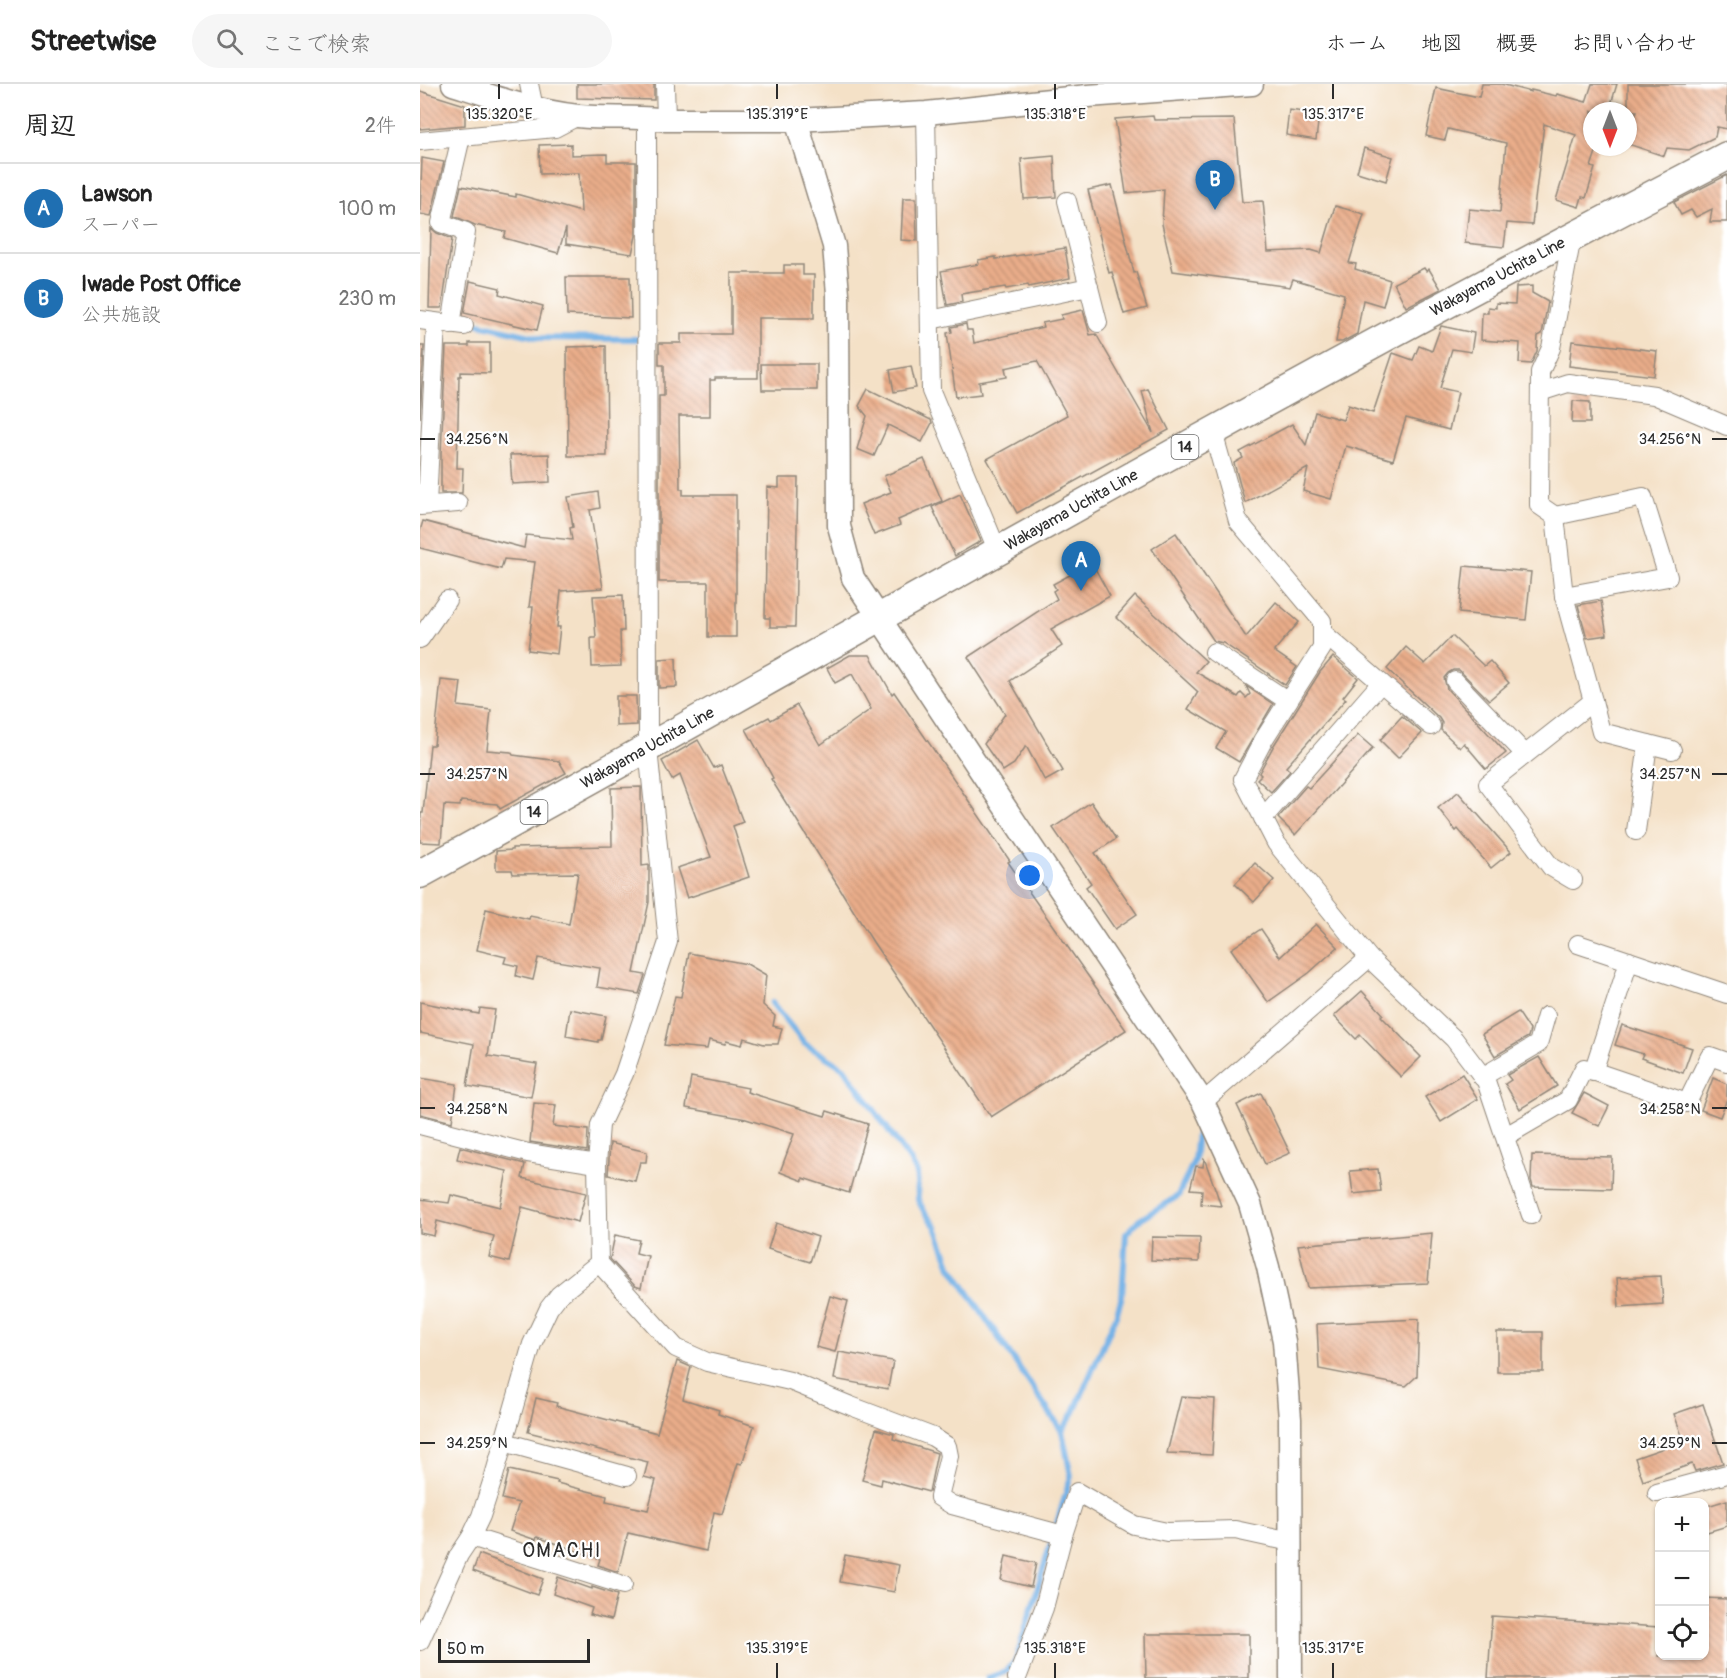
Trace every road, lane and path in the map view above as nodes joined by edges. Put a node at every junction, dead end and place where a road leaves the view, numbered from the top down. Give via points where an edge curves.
1 (453, 84) edge
2 (529, 84) edge
3 (665, 84) edge
4 (1252, 84) edge
5 (1088, 90) edge
6 (534, 108) junction
7 (926, 113) junction
8 (578, 116) junction
9 (656, 119) junction
10 (796, 120) junction
11 (461, 137) junction
12 (420, 141) edge
13 (1727, 156) edge
14 (1067, 201) dead end
15 (1572, 237) junction
16 (1089, 287) junction
17 (930, 320) junction
18 (1098, 323) dead end
19 (443, 324) edge
20 (1540, 392) junction
21 (1727, 426) edge
22 (1213, 432) junction
23 (458, 503) dead end
24 (424, 505) edge
25 (1555, 516) junction
26 (998, 552) junction
27 (1564, 596) junction
28 (447, 600) dead end
29 (879, 618) junction
30 (1322, 632) junction
31 (420, 639) edge
32 (1215, 652) dead end
33 (1455, 681) dead end
34 (1381, 683) junction
35 (1288, 701) junction
36 (1593, 701) junction
37 (1431, 726) dead end
38 (1648, 744) junction
39 (648, 749) junction
40 (1672, 750) dead end
41 (1525, 754) junction
42 (1263, 818) junction
43 (1636, 831) dead end
44 (420, 874) edge
45 (1573, 880) dead end
46 (1578, 944) dead end
47 (1369, 958) junction
48 (1629, 962) junction
49 (1727, 994) edge
50 (1546, 1016) dead end
51 (1727, 1062) edge
52 (1593, 1072) junction
53 (1482, 1077) junction
54 (1203, 1102) junction
55 (420, 1125) edge
56 (1506, 1136) junction
57 (597, 1164) junction
58 (1532, 1215) dead end
59 (599, 1263) junction
60 (504, 1442) junction
61 (1727, 1474) edge
62 (627, 1476) dead end
63 (1657, 1493) dead end
64 (1063, 1534) junction
65 (471, 1537) junction
66 (1291, 1542) junction
67 (623, 1585) dead end
68 (420, 1641) edge
69 (1017, 1678) edge
70 (1291, 1678) edge

1 - 6 street
2 - 6 street
3 - 9 street
4 - 5 street
5 - 7 street
6 - 8 street
7 - 10 street
7 - 17 street
8 - 9 street
8 - 11 street via 555,128
9 - 10 street
9 - 39 street
10 - 29 street via 834,246 838,294 839,526 853,578
11 - 12 street
11 - 19 street via 441,224 466,232
13 - 15 main road, Wakayama Uchita Line / 14
14 - 16 street
15 - 20 street via 1551,348 1540,372
15 - 22 main road, Wakayama Uchita Line / 14
16 - 17 street
16 - 18 street
17 - 26 street via 932,391
19 - 24 street
20 - 21 street via 1568,383 1654,395
20 - 25 street via 1539,506
22 - 26 main road, Wakayama Uchita Line / 14
22 - 30 street via 1238,521 1322,621
23 - 24 street
25 - 27 street
25 - 27 street via 1643,497 1668,577
26 - 29 main road, Wakayama Uchita Line / 14
27 - 36 street
28 - 31 street
29 - 39 main road, Wakayama Uchita Line / 14
29 - 54 street
30 - 34 street
30 - 35 street via 1322,648
32 - 35 street
33 - 41 street
34 - 37 street
34 - 42 street
35 - 42 street via 1243,779
36 - 38 street via 1601,732
36 - 41 street
38 - 40 street
38 - 43 street
39 - 44 main road, Wakayama Uchita Line / 14
39 - 57 street via 668,942 624,1074 600,1125
41 - 45 street via 1488,784 1551,867
42 - 47 street via 1276,843
46 - 48 street
47 - 53 street via 1454,1039
47 - 54 street
48 - 49 street
48 - 52 street
50 - 53 street via 1538,1044
51 - 52 street via 1710,1056 1687,1103
52 - 56 street via 1584,1068 1568,1100
53 - 56 street
54 - 66 street via 1250,1204 1284,1341 1290,1419
55 - 57 street via 528,1154
56 - 58 street
57 - 59 street
59 - 60 street via 549,1308 532,1344
59 - 64 street via 676,1348 707,1362 790,1381 933,1437 947,1446 949,1456 939,1497 952,1505
60 - 62 street
60 - 65 street
61 - 63 street
64 - 66 street via 1077,1492 1134,1525 1167,1532 1235,1530
64 - 69 street via 1044,1608
65 - 67 street
65 - 68 street
66 - 70 street

